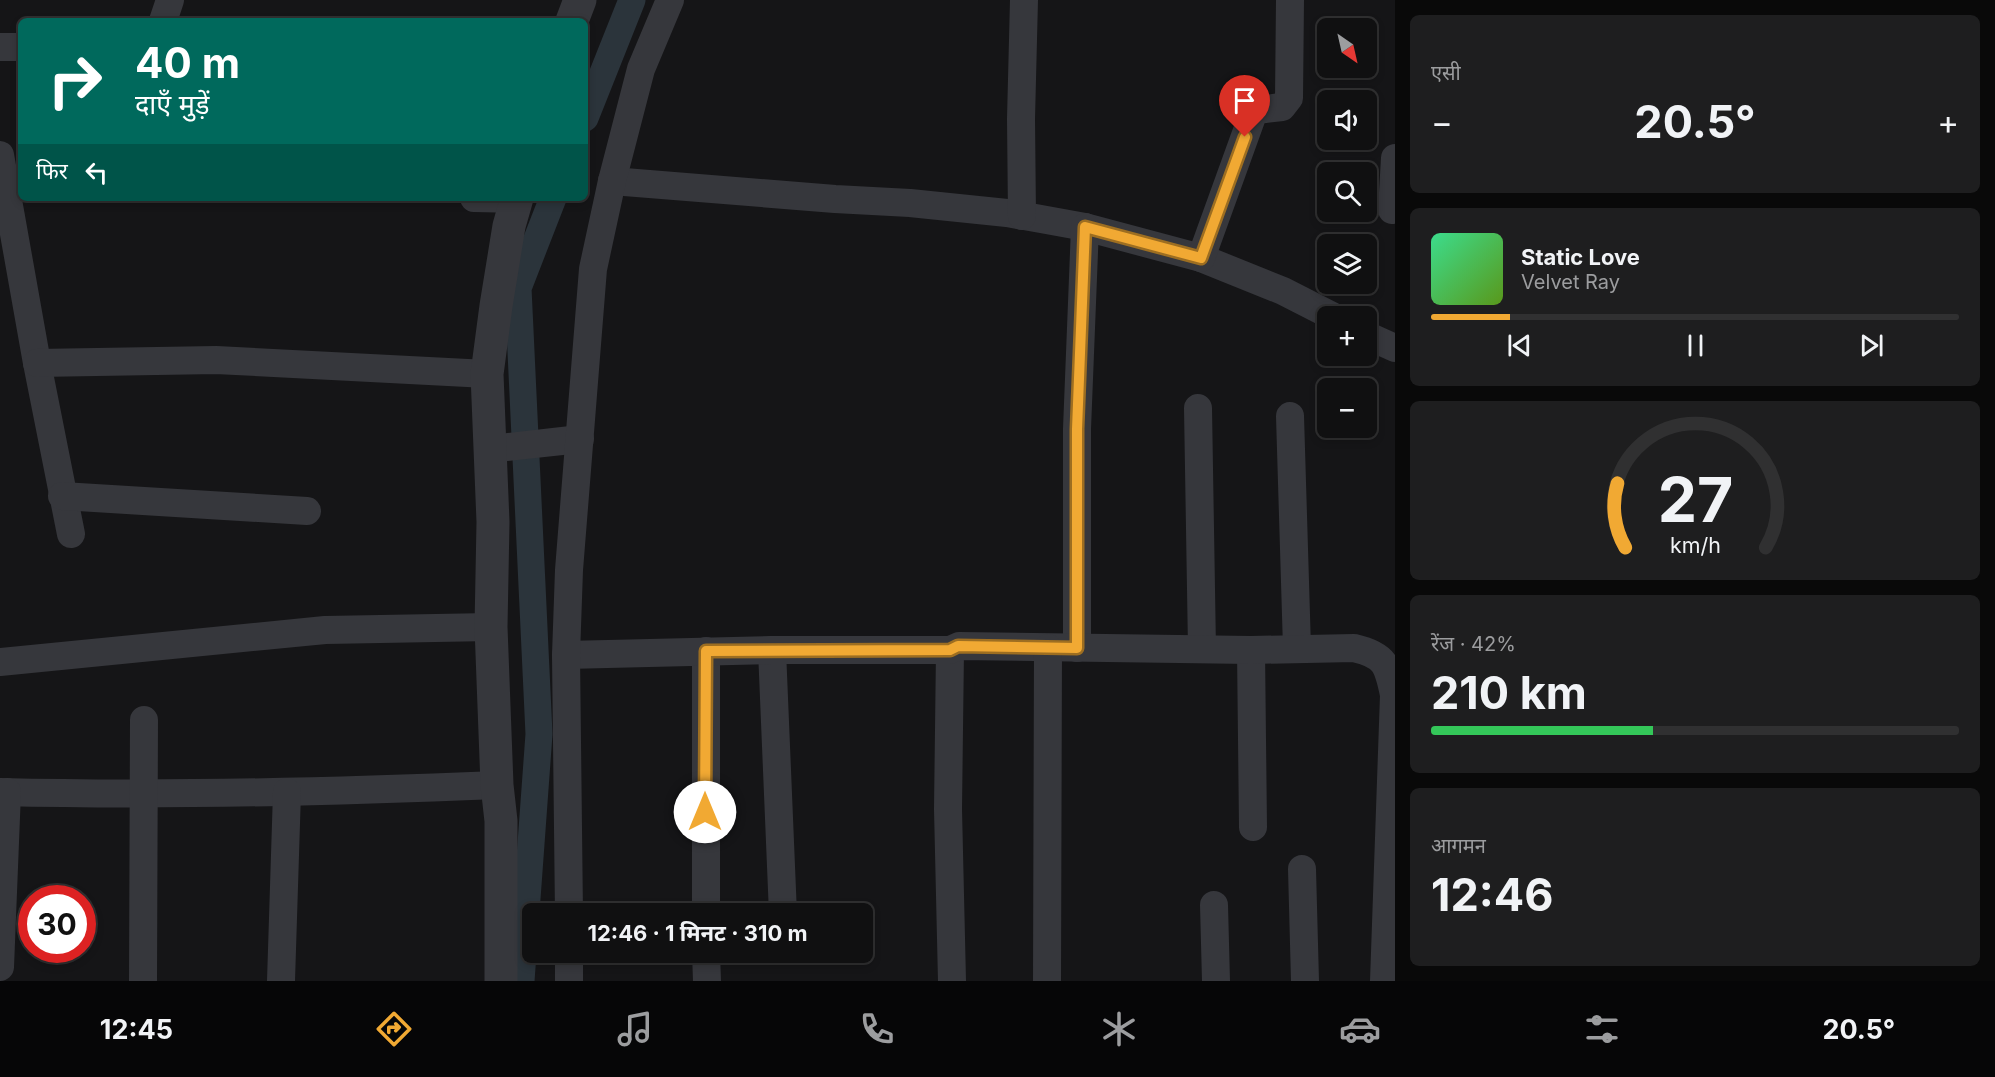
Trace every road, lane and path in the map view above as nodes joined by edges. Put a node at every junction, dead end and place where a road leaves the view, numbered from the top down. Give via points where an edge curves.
1 (170, 0) edge
2 (580, 0) edge
3 (670, 0) edge
4 (1024, 0) edge
5 (1290, 0) edge
6 (164, 18) edge
7 (573, 18) edge
8 (0, 47) edge
9 (18, 47) edge
10 (0, 155) edge
11 (1395, 158) edge
12 (612, 181) junction
13 (13, 185) edge
14 (516, 201) edge
15 (1392, 210) dead end
16 (1023, 216) junction
17 (1085, 227) junction
18 (1201, 258) junction
19 (1317, 308) edge
20 (1377, 339) edge
21 (1395, 348) edge
22 (37, 363) junction
23 (488, 374) junction
24 (1198, 408) dead end
25 (1290, 417) dead end
26 (580, 439) junction
27 (504, 447) junction
28 (62, 496) junction
29 (307, 511) dead end
30 (71, 534) dead end
31 (491, 627) junction
32 (1048, 648) junction
33 (1077, 648) junction
34 (1297, 648) junction
35 (772, 650) junction
36 (950, 650) junction
37 (1202, 650) junction
38 (1251, 650) junction
39 (706, 651) junction
40 (566, 655) junction
41 (0, 662) edge
42 (1394, 695) edge
43 (144, 720) dead end
44 (497, 785) junction
45 (4, 792) edge
46 (287, 792) junction
47 (144, 794) junction
48 (1253, 827) dead end
49 (1302, 869) dead end
50 (569, 903) edge
51 (706, 903) edge
52 (783, 903) edge
53 (1214, 905) dead end
54 (0, 933) edge
55 (569, 963) edge
56 (706, 963) edge
57 (0, 967) edge
58 (143, 981) edge
59 (281, 981) edge
60 (501, 981) edge
61 (569, 981) edge
62 (707, 981) edge
63 (952, 981) edge
64 (1047, 981) edge
65 (1216, 981) edge
66 (1305, 981) edge
67 (1384, 981) edge

1 - 6 street
2 - 7 street
3 - 12 street via 640,69
4 - 16 street
5 - 18 street via 1289,98 1282,107 1252,114
8 - 9 street
10 - 13 street
11 - 15 street
12 - 16 street via 910,203
12 - 26 street via 593,269
13 - 22 street
14 - 23 street via 509,226
16 - 17 street
17 - 18 street
17 - 33 street via 1077,429
18 - 19 street
20 - 21 street
22 - 23 street via 216,360
22 - 28 street
23 - 27 street
24 - 37 street
25 - 34 street
26 - 27 street
26 - 40 street
27 - 31 street via 493,522
28 - 29 street
28 - 30 street
31 - 41 street via 325,630
31 - 44 street
32 - 33 street
32 - 36 street via 958,646
32 - 64 street
33 - 37 street
34 - 38 street
34 - 42 street via 1354,648 1371,652 1389,671
35 - 36 street
35 - 39 street
35 - 52 street
36 - 63 street
37 - 38 street
38 - 48 street
39 - 40 street
39 - 51 street
40 - 50 street
42 - 67 street
43 - 47 street
44 - 46 street
44 - 60 street via 501,821
45 - 47 street
45 - 54 street
46 - 47 street
46 - 59 street
47 - 58 street
49 - 66 street
53 - 65 street
54 - 57 street
55 - 61 street
56 - 62 street

